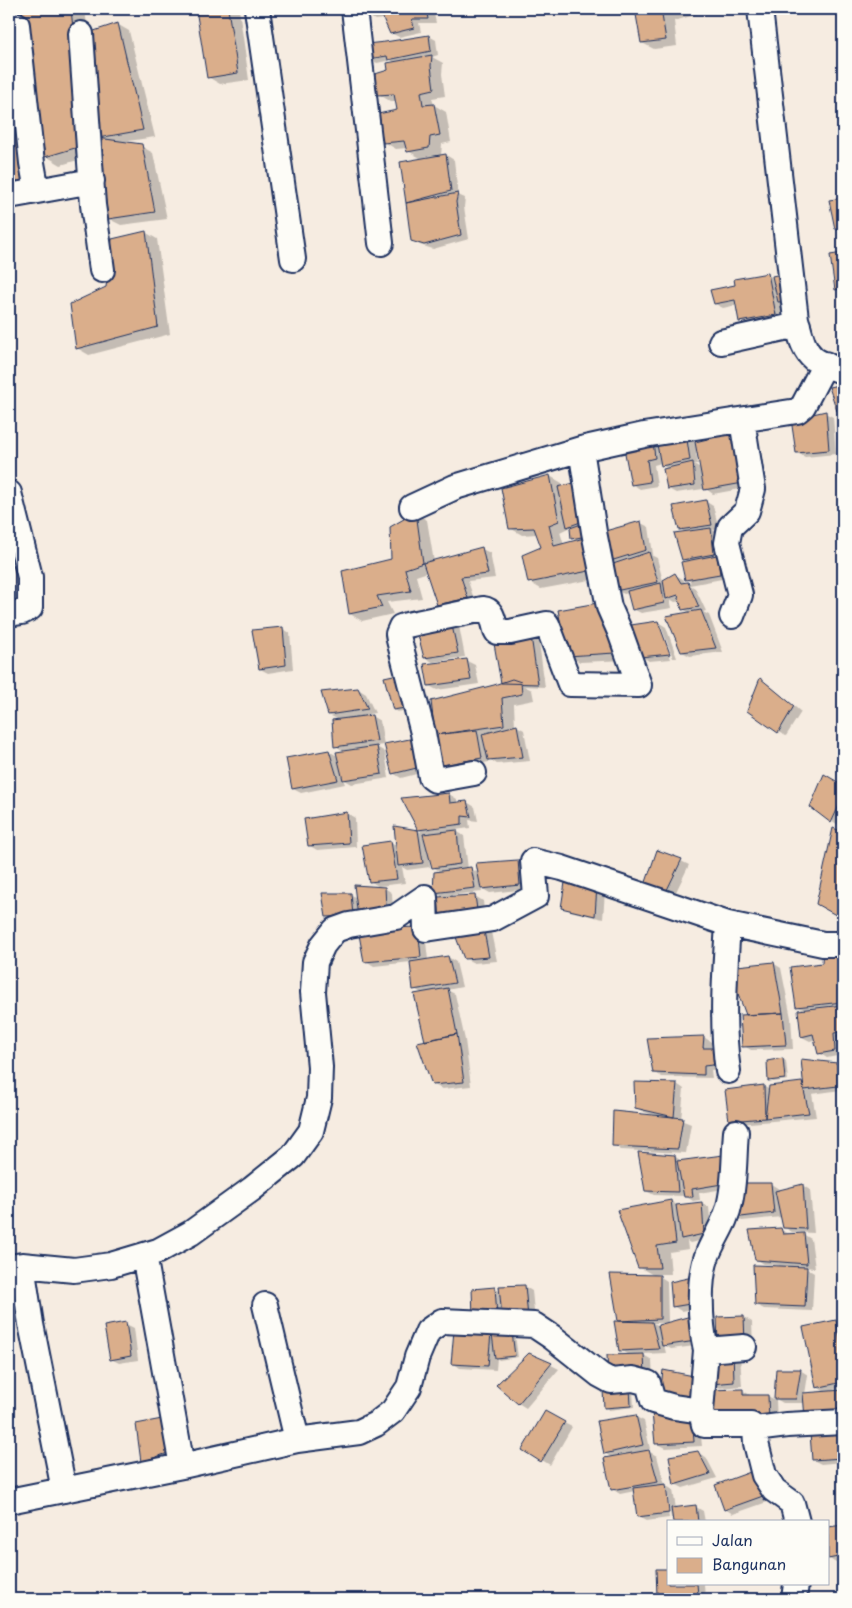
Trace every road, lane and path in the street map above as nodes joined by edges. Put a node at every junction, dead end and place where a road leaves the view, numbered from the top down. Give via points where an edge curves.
1 (258, 9) edge
2 (354, 9) edge
3 (760, 9) edge
4 (17, 25) dead end
5 (81, 34) dead end
6 (92, 181) junction
7 (37, 191) junction
8 (9, 196) edge
9 (381, 243) dead end
10 (292, 259) dead end
11 (102, 270) dead end
12 (798, 325) junction
13 (721, 342) dead end
14 (834, 368) edge
15 (742, 420) junction
16 (581, 449) junction
17 (10, 500) edge
18 (412, 507) dead end
19 (9, 614) edge
20 (732, 616) dead end
21 (474, 772) dead end
22 (728, 924) junction
23 (843, 944) edge
24 (728, 1071) dead end
25 (736, 1132) dead end
26 (144, 1255) junction
27 (15, 1266) edge
28 (265, 1305) dead end
29 (744, 1347) dead end
30 (706, 1350) junction
31 (701, 1411) junction
32 (843, 1422) edge
33 (756, 1429) junction
34 (296, 1440) junction
35 (182, 1466) junction
36 (64, 1490) junction
37 (9, 1501) edge
38 (796, 1520) edge
39 (796, 1586) edge
40 (794, 1599) edge

1 - 10 street
2 - 9 street
3 - 12 street
4 - 7 street
5 - 6 street
6 - 7 street
6 - 11 street
7 - 8 street
12 - 13 street
12 - 14 street via 808,353
14 - 15 street via 798,411
15 - 16 street via 644,435
15 - 20 street via 753,490 747,511 730,527 727,543 740,595
16 - 18 street via 455,487
16 - 21 street via 610,607 639,685 570,684 547,624 497,632 491,613 483,608 401,628 399,640 431,777 436,780
17 - 19 street via 31,592 30,608
22 - 23 street via 823,944
22 - 24 street via 724,1000 724,1047
22 - 26 street via 533,861 536,896 494,920 426,929 425,898 396,917 349,924 335,930 315,962 313,992 320,1068 319,1098 311,1132 293,1156 252,1189 191,1233
25 - 30 street via 730,1201 708,1252 702,1277 702,1329
26 - 27 street via 111,1265 74,1270
26 - 35 street
27 - 36 street via 31,1324
28 - 34 street
29 - 30 street
30 - 31 street
31 - 33 street via 704,1425 751,1424
31 - 34 street via 654,1401 648,1383 633,1379 611,1381 600,1376 534,1325 442,1321 428,1331 409,1387 393,1411 359,1432
32 - 33 street
33 - 38 street via 764,1475 774,1490 792,1502
34 - 35 street
35 - 36 street
36 - 37 street
39 - 40 street

